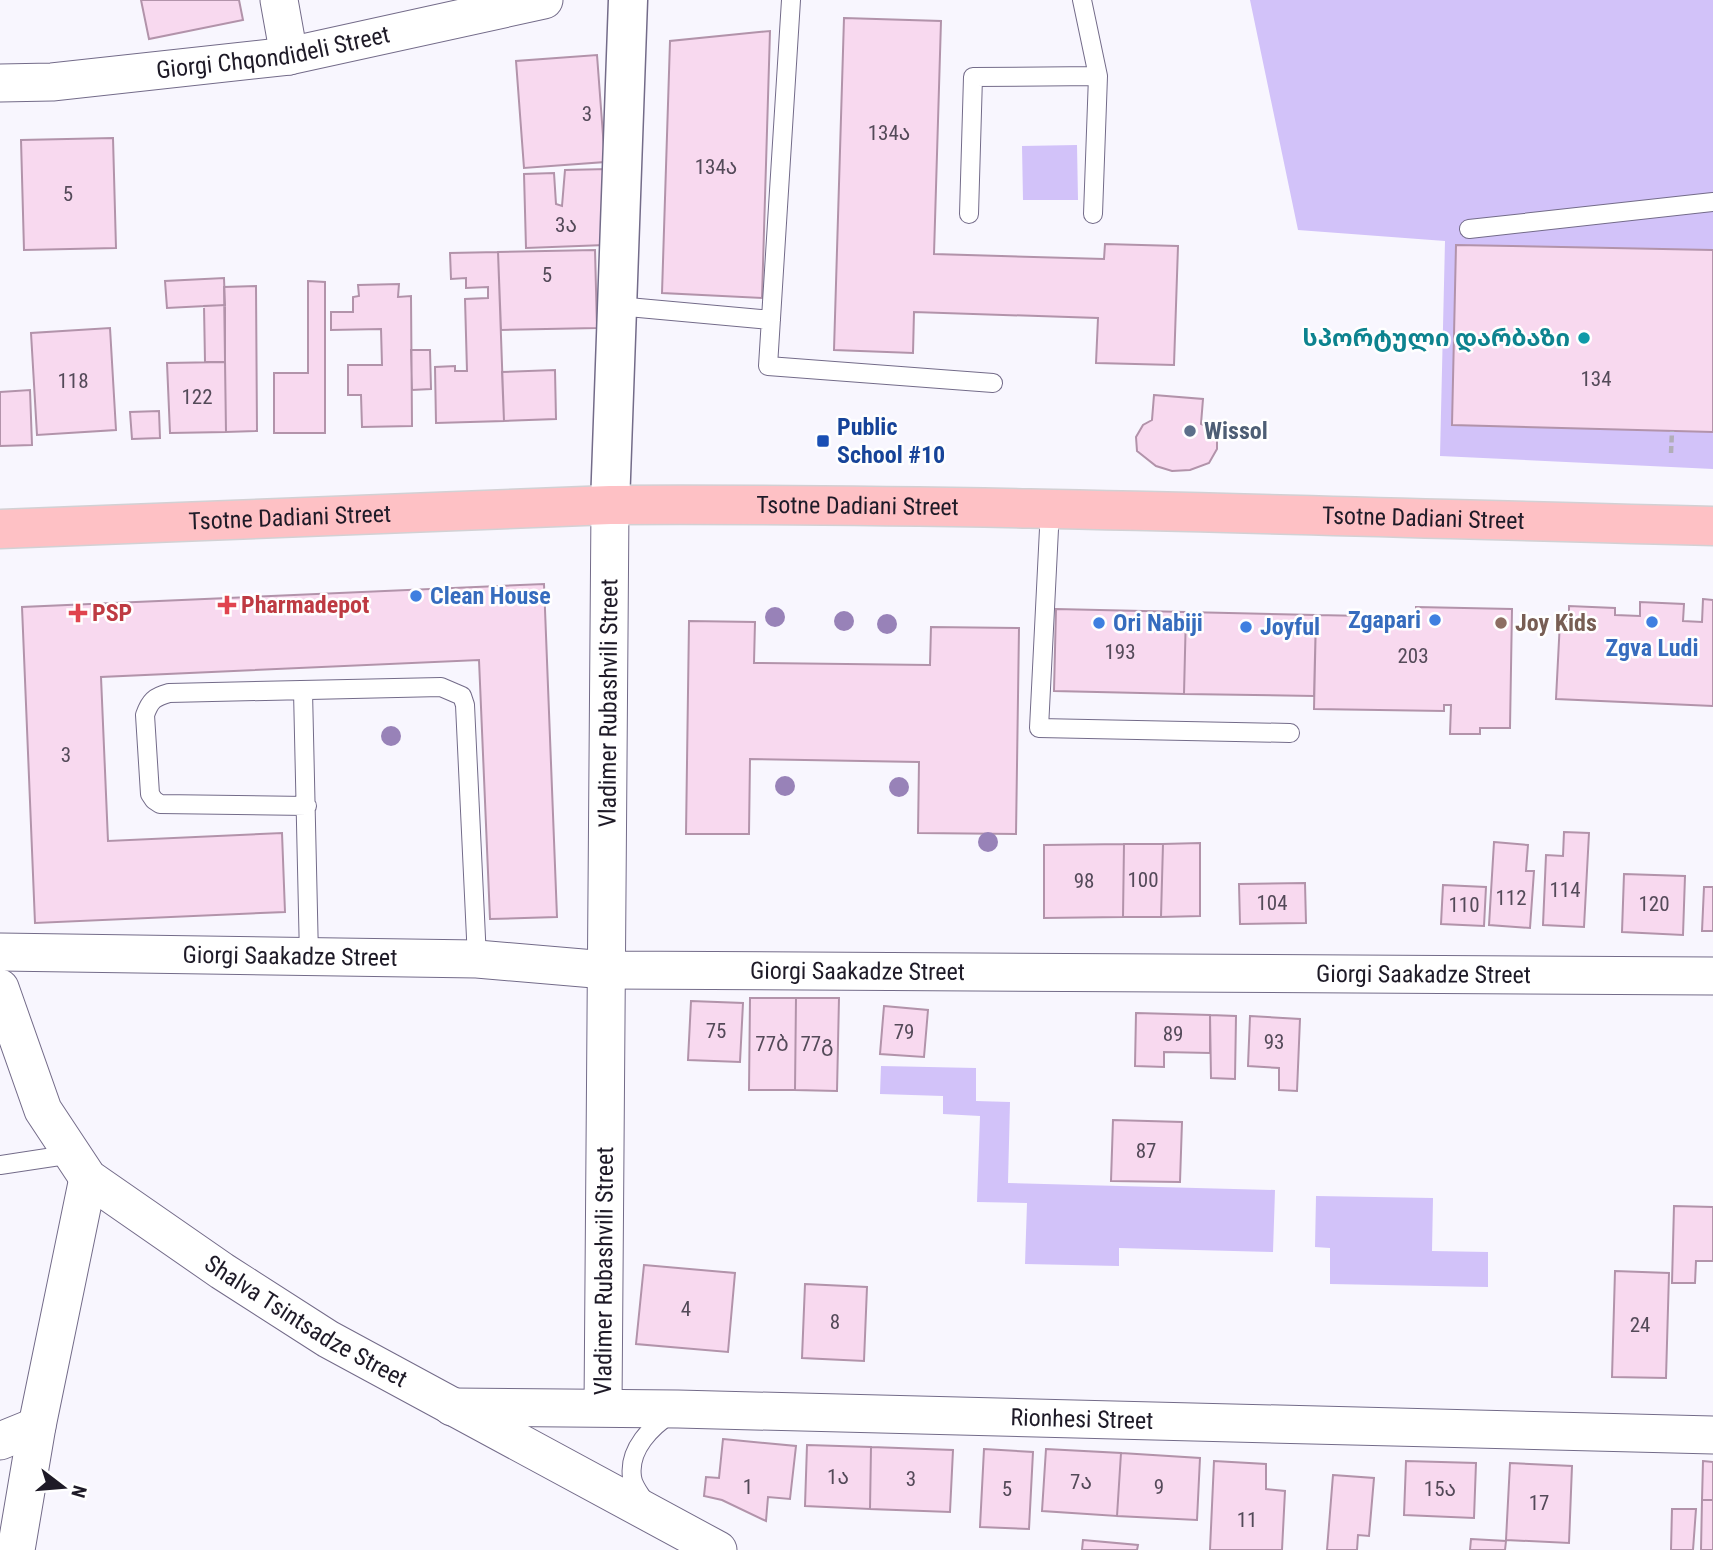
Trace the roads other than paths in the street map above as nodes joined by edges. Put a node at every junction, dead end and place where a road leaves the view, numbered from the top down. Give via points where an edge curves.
1 (279, 0) edge
2 (544, 0) edge
3 (628, 0) edge
4 (791, 0) edge
5 (1082, 0) edge
6 (289, 56) junction
7 (1098, 76) junction
8 (0, 83) edge
9 (1713, 202) edge
10 (969, 214) dead end
11 (1093, 214) dead end
12 (1469, 229) dead end
13 (617, 306) junction
14 (771, 320) junction
15 (993, 383) dead end
16 (610, 505) junction
17 (1050, 509) junction
18 (1713, 526) edge
19 (0, 529) edge
20 (303, 691) junction
21 (1290, 733) dead end
22 (307, 806) junction
23 (0, 952) edge
24 (309, 956) junction
25 (477, 959) junction
26 (606, 970) junction
27 (1713, 976) edge
28 (0, 988) edge
29 (0, 1165) edge
30 (80, 1166) junction
31 (452, 1407) junction
32 (603, 1407) junction
33 (678, 1409) junction
34 (37, 1426) junction
35 (1713, 1435) edge
36 (0, 1441) edge
37 (654, 1516) junction
38 (16, 1550) edge
39 (718, 1550) edge

1 - 6 street
2 - 6 street, Giorgi Chqondideli Street
3 - 13 street, Vladimer Rubashvili Street
4 - 14 lane
5 - 7 lane
6 - 8 street, Giorgi Chqondideli Street via 52,82
7 - 10 lane via 973,77
7 - 11 lane
9 - 12 lane
13 - 14 lane
13 - 16 street, Vladimer Rubashvili Street
14 - 15 lane via 768,366
16 - 17 main road, Tsotne Dadiani Street
16 - 19 main road, Tsotne Dadiani Street
16 - 26 street, Vladimer Rubashvili Street
17 - 18 main road, Tsotne Dadiani Street
17 - 21 lane via 1039,728
20 - 22 lane
20 - 22 lane via 169,692 156,696 145,715 150,794 160,804
20 - 25 lane via 441,687 462,696
22 - 24 lane
23 - 24 street, Giorgi Saakadze Street
24 - 25 street, Giorgi Saakadze Street
25 - 26 street, Giorgi Saakadze Street
26 - 27 street, Giorgi Saakadze Street
26 - 32 street, Vladimer Rubashvili Street
28 - 30 street, Shalva Tsintsadze Street via 43,1110
29 - 30 lane
30 - 31 street, Shalva Tsintsadze Street via 222,1271 328,1339
30 - 34 street
31 - 32 street, Rionhesi Street
31 - 37 street, Shalva Tsintsadze Street
32 - 33 street, Rionhesi Street
33 - 35 street, Rionhesi Street
33 - 37 lane via 643,1437 631,1475
34 - 36 street
34 - 38 street
37 - 39 street, Shalva Tsintsadze Street

